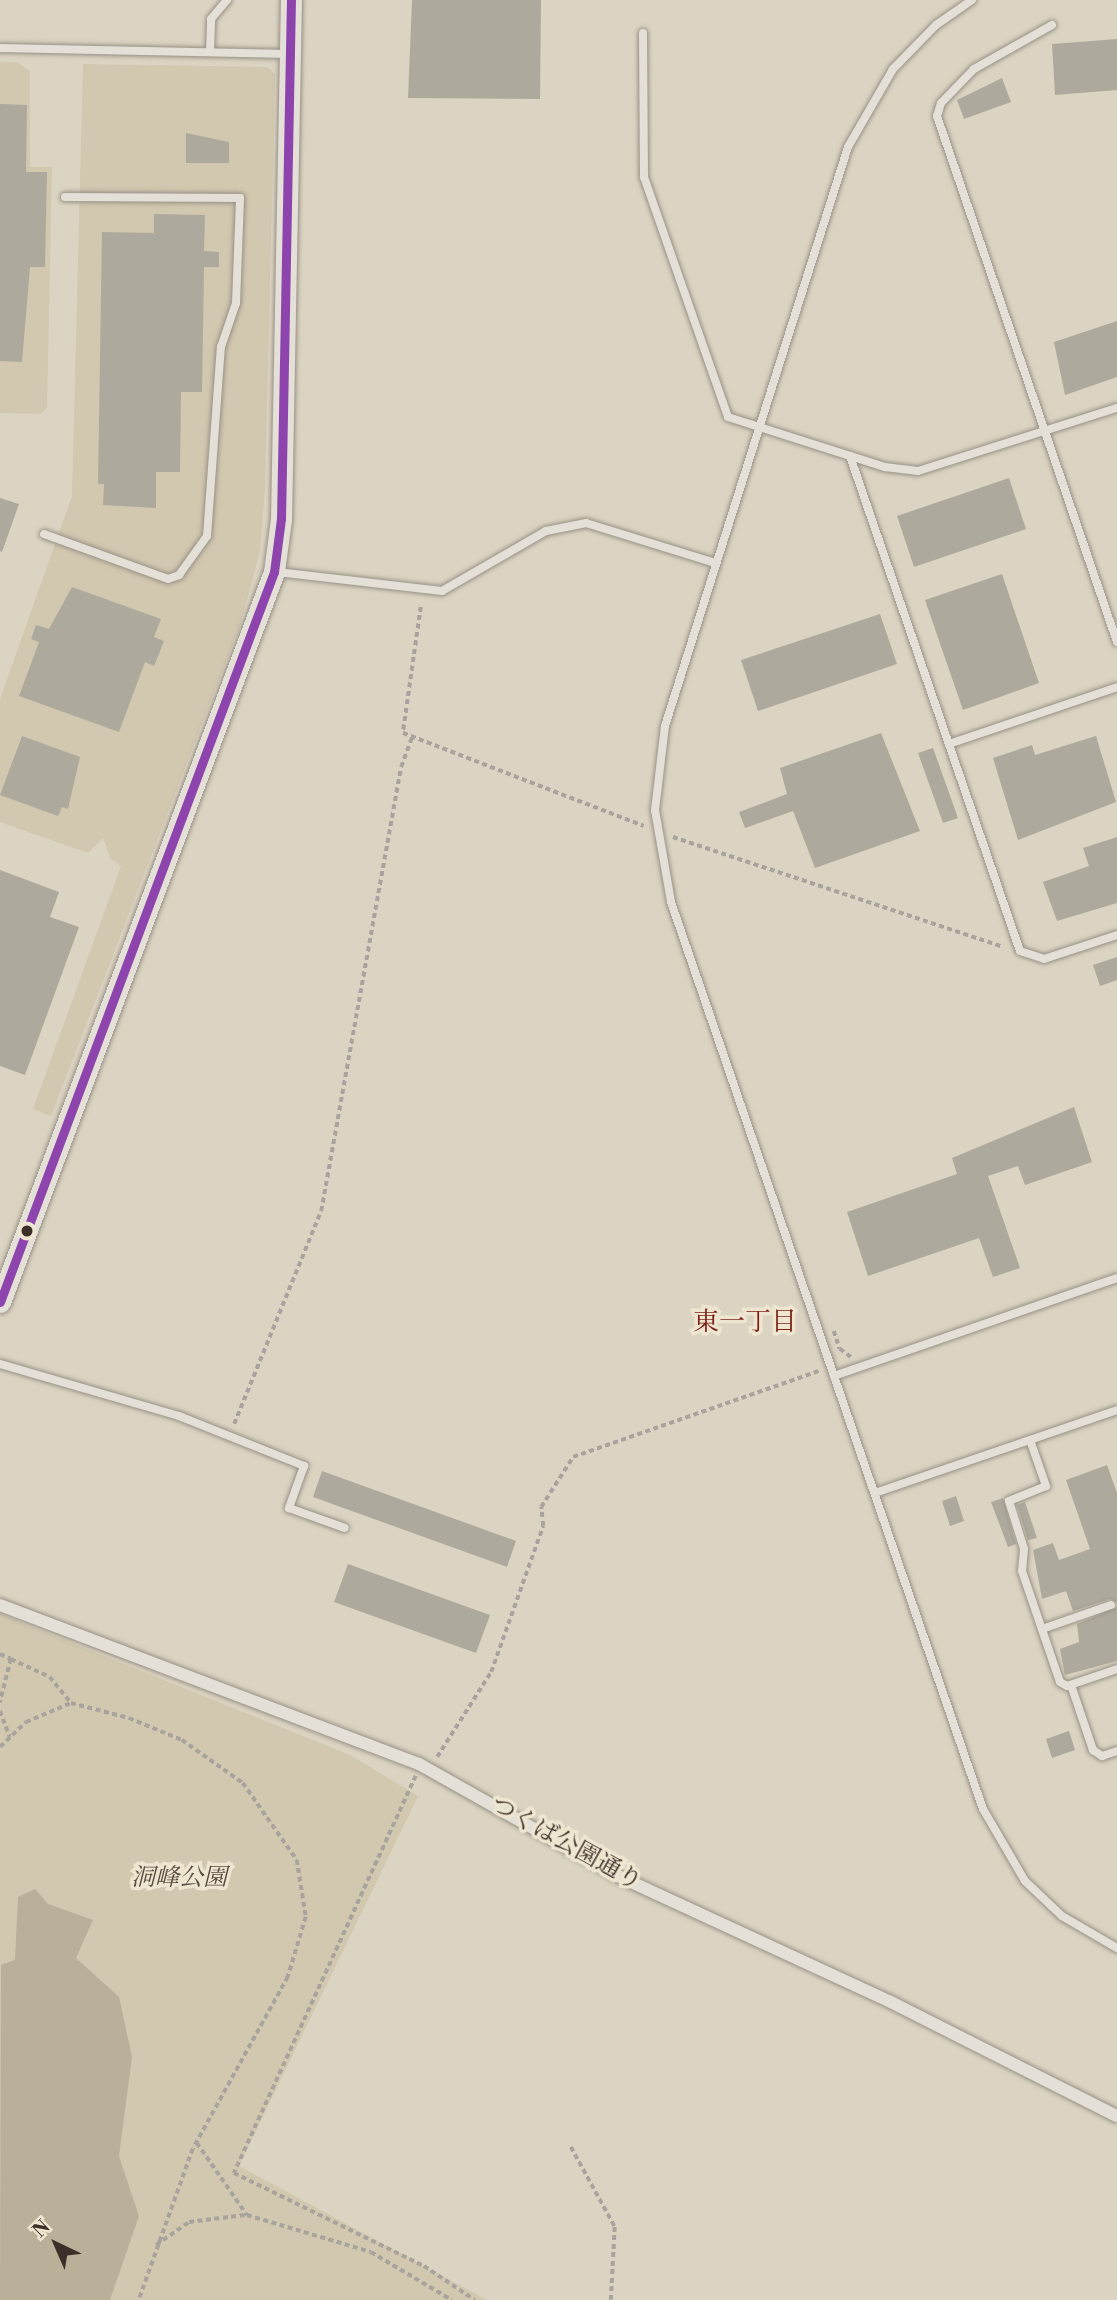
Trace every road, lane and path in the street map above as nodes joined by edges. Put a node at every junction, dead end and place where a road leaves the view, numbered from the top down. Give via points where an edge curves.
1 (227, 0) edge
2 (291, 0) edge
3 (972, 0) edge
4 (1052, 25) dead end
5 (643, 33) dead end
6 (0, 48) edge
7 (210, 52) junction
8 (290, 54) junction
9 (65, 197) dead end
10 (1117, 408) edge
11 (758, 428) junction
12 (1048, 432) junction
13 (850, 456) junction
14 (44, 534) dead end
15 (715, 563) junction
16 (274, 572) junction
17 (421, 607) dead end
18 (1117, 642) edge
19 (1117, 687) edge
20 (412, 737) junction
21 (949, 744) junction
22 (644, 826) dead end
23 (673, 837) dead end
24 (1117, 935) edge
25 (1003, 947) dead end
26 (1117, 1278) edge
27 (0, 1303) edge
28 (0, 1364) edge
29 (830, 1367) junction
30 (834, 1376) junction
31 (1117, 1410) edge
32 (230, 1436) junction
33 (1030, 1440) junction
34 (874, 1493) junction
35 (345, 1528) dead end
36 (0, 1605) edge
37 (1111, 1605) dead end
38 (1042, 1629) junction
39 (0, 1654) edge
40 (11, 1659) junction
41 (1117, 1668) edge
42 (1071, 1685) junction
43 (0, 1703) edge
44 (71, 1703) junction
45 (0, 1711) edge
46 (10, 1737) junction
47 (0, 1747) edge
48 (1117, 1751) edge
49 (425, 1767) junction
50 (1117, 1948) edge
51 (1117, 2116) edge
52 (197, 2142) junction
53 (571, 2147) dead end
54 (247, 2215) junction
55 (156, 2246) junction
56 (139, 2300) edge
57 (452, 2300) edge
58 (475, 2300) edge
59 (611, 2300) edge

1 - 7 lane via 211,19
2 - 8 street
3 - 11 lane via 914,45 859,121
4 - 12 lane via 974,69 940,103 937,116
5 - 11 lane via 649,197 723,411
6 - 7 lane
7 - 8 lane
8 - 16 street via 281,519
9 - 14 lane via 240,198 236,303 221,347 207,536 179,575 168,579
10 - 12 lane
11 - 13 lane
11 - 15 lane
12 - 13 lane via 918,471
12 - 18 lane
13 - 21 lane
15 - 16 lane via 586,523 546,531 442,591
15 - 29 lane via 659,753 659,849 671,902
16 - 27 street
17 - 20 path via 400,726
19 - 21 lane
20 - 22 path
20 - 32 path via 401,767 321,1211
21 - 24 lane via 1020,950 1044,959
23 - 25 path
26 - 30 lane
28 - 32 lane via 120,1396
29 - 30 lane
29 - 49 path via 573,1457 541,1507 543,1526 491,1672
30 - 34 lane
31 - 33 lane
32 - 35 lane via 304,1466 289,1508
33 - 34 lane
33 - 38 lane via 1046,1486 1009,1501 1024,1549 1022,1571
34 - 50 lane via 995,1835 1025,1881 1062,1916
36 - 49 street, つくば公園通り
37 - 38 lane
38 - 42 lane via 1060,1682
39 - 40 path
40 - 43 path
40 - 44 path via 50,1677
41 - 42 lane
42 - 48 lane via 1093,1750 1102,1756
44 - 46 path via 47,1709
44 - 52 path via 129,1718 214,1760 265,1808 297,1860 306,1917 288,1977
45 - 46 path
46 - 47 path
49 - 51 street, つくば公園通り via 617,1875 891,2001
49 - 58 path via 234,2173 424,2266
52 - 54 path
52 - 55 path
53 - 59 path via 615,2227
54 - 55 path via 189,2222
54 - 57 path via 371,2252
55 - 56 path

